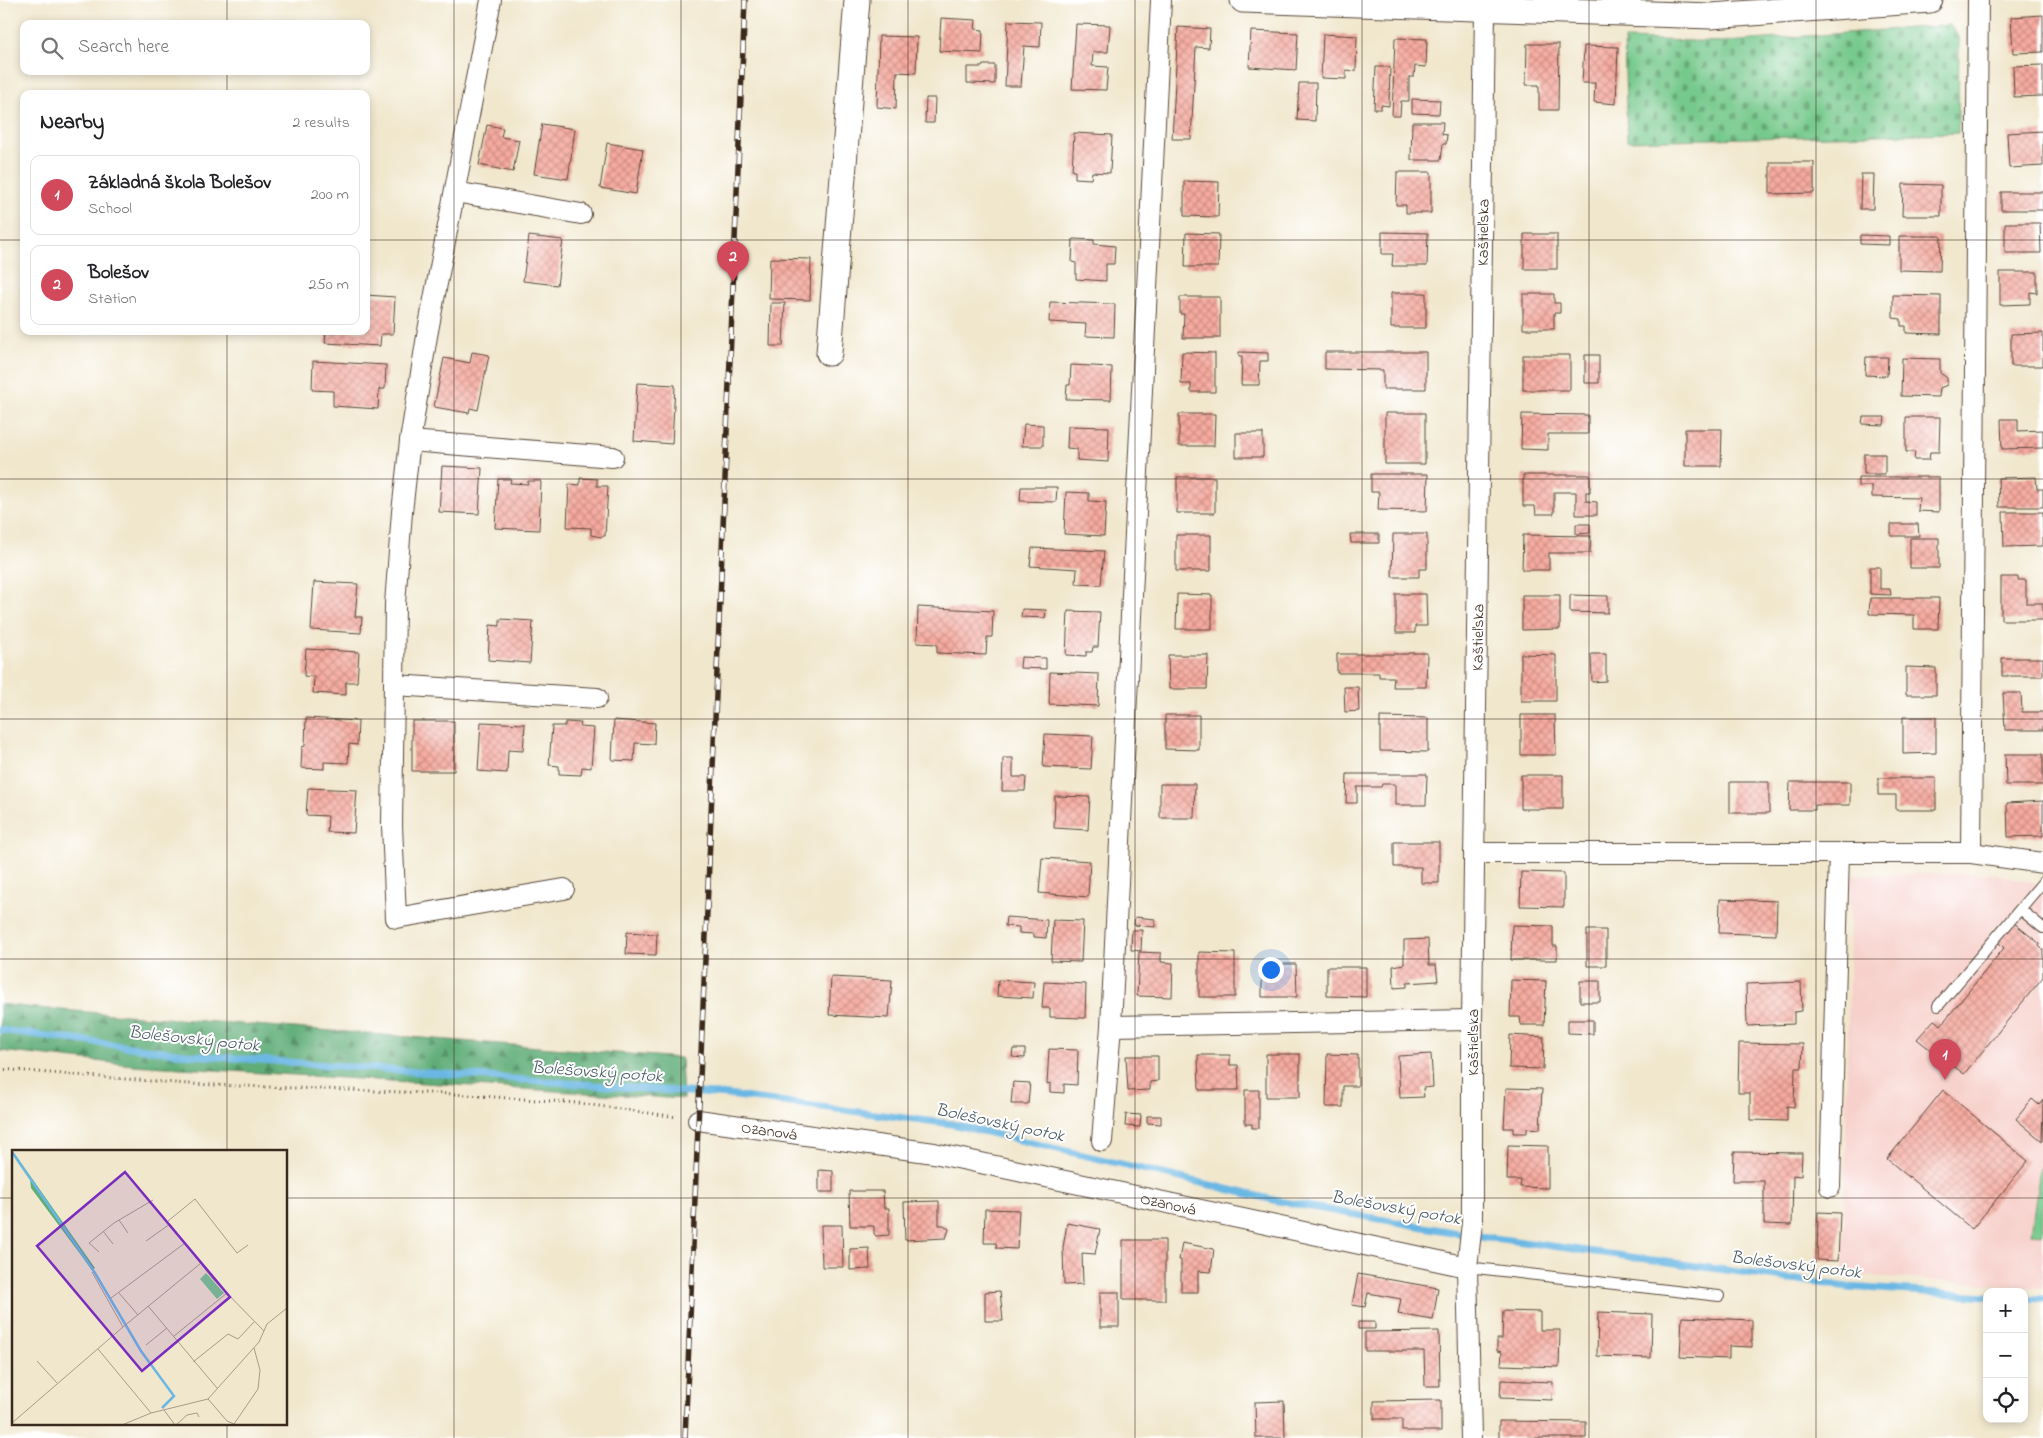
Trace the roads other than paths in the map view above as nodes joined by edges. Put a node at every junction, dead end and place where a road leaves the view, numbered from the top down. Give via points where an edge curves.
1 (491, 0) edge
2 (857, 0) edge
3 (1161, 0) edge
4 (1243, 0) edge
5 (1930, 0) edge
6 (1978, 0) edge
7 (1485, 8) junction
8 (455, 192) junction
9 (581, 214) dead end
10 (828, 353) dead end
11 (410, 441) junction
12 (613, 457) dead end
13 (394, 685) junction
14 (598, 698) dead end
15 (1474, 853) junction
16 (1839, 853) junction
17 (1971, 853) junction
18 (2043, 863) edge
19 (2043, 882) edge
20 (564, 889) dead end
21 (2020, 910) junction
22 (2043, 928) edge
23 (1938, 1006) dead end
24 (1472, 1020) junction
25 (1111, 1026) junction
26 (698, 1120) road end
27 (1102, 1141) dead end
28 (1830, 1186) dead end
29 (1467, 1267) junction
30 (1719, 1296) dead end
31 (1471, 1438) edge

1 - 8 street
2 - 10 street
3 - 25 street
4 - 7 street
5 - 7 street via 1711,16
6 - 17 street
7 - 15 street, Kaštieľska
8 - 9 street
8 - 11 street
11 - 12 street
11 - 13 street via 397,560
13 - 14 street
13 - 20 street via 392,825 396,918
15 - 16 street
15 - 24 street, Kaštieľska
16 - 17 street
16 - 28 street
17 - 18 street
19 - 21 lane
21 - 22 lane
21 - 23 lane
24 - 25 street
24 - 29 street, Kaštieľska via 1472,1223
25 - 27 street
26 - 29 street, Ozanová via 934,1153
29 - 30 lane
29 - 31 street

